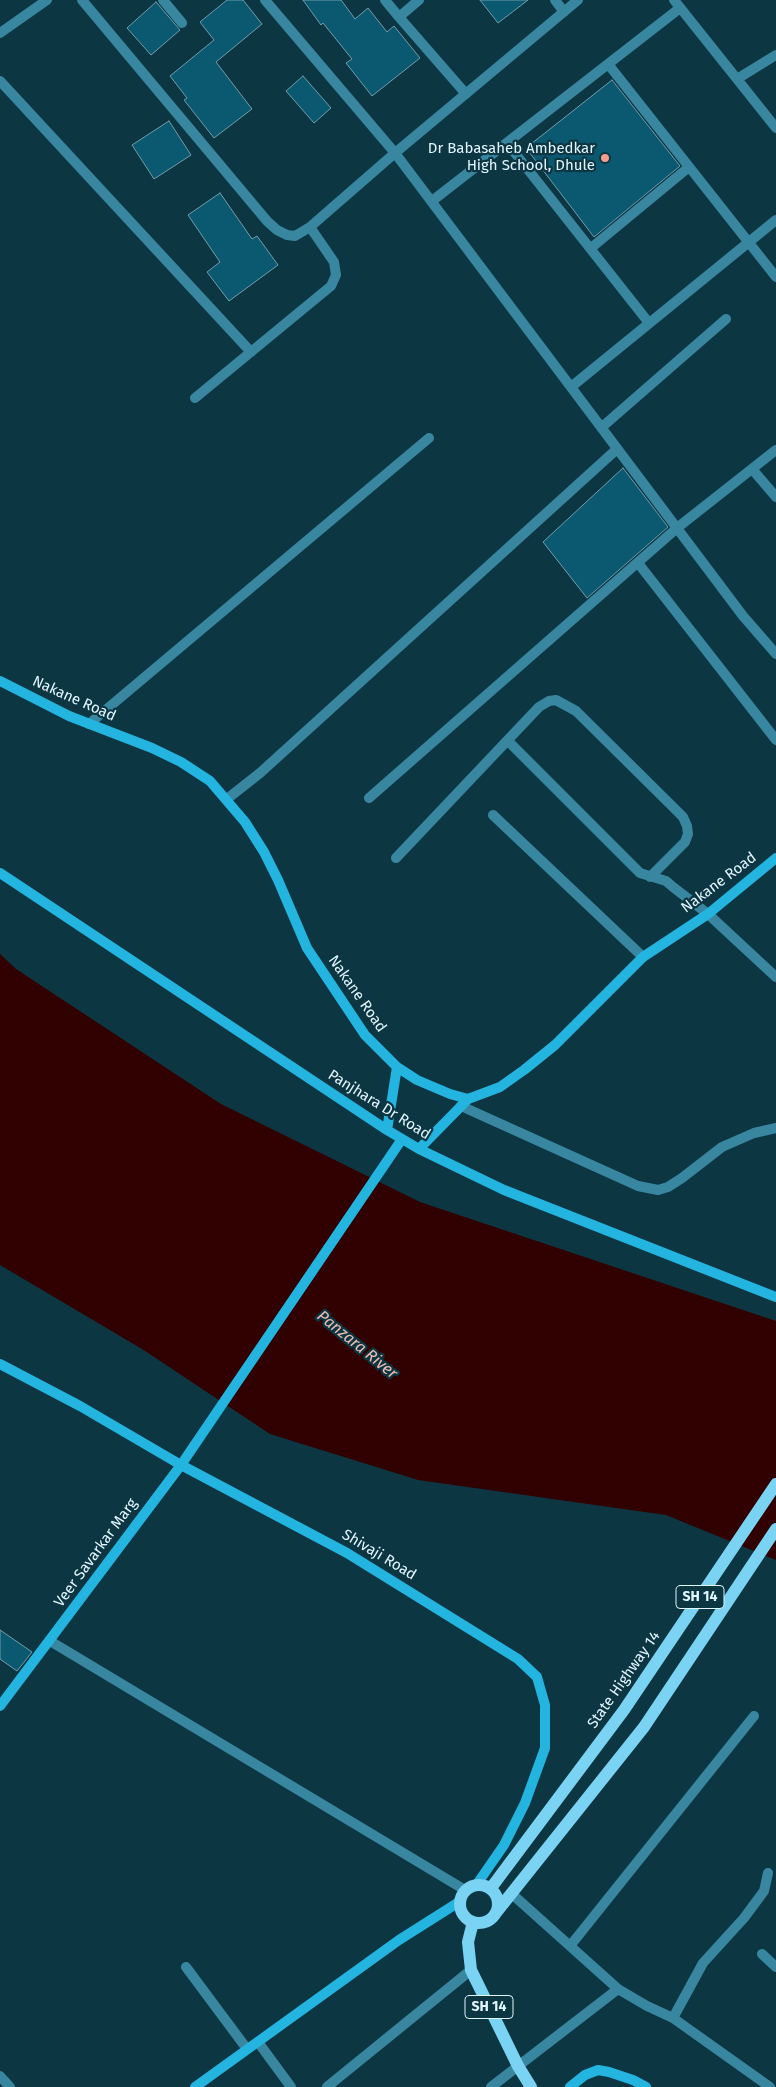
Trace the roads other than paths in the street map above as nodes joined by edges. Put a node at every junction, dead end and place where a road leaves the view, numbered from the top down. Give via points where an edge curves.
1 (47, 0) edge
2 (82, 0) edge
3 (163, 0) edge
4 (265, 0) edge
5 (385, 0) edge
6 (419, 0) edge
7 (555, 0) edge
8 (578, 0) edge
9 (677, 4) edge
10 (564, 12) junction
11 (399, 17) junction
12 (182, 23) dead end
13 (0, 33) edge
14 (776, 55) edge
15 (608, 64) junction
16 (737, 79) junction
17 (0, 81) edge
18 (466, 94) junction
19 (776, 128) edge
20 (507, 143) junction
21 (395, 153) junction
22 (689, 167) junction
23 (432, 202) junction
24 (776, 220) edge
25 (310, 227) junction
26 (749, 242) junction
27 (591, 248) junction
28 (776, 277) edge
29 (726, 319) dead end
30 (650, 323) junction
31 (251, 352) junction
32 (571, 387) junction
33 (195, 398) dead end
34 (602, 427) junction
35 (429, 438) dead end
36 (617, 449) junction
37 (776, 450) edge
38 (752, 469) junction
39 (776, 497) edge
40 (677, 528) junction
41 (638, 563) junction
42 (776, 654) edge
43 (0, 681) edge
44 (89, 724) junction
45 (508, 740) junction
46 (776, 740) edge
47 (369, 798) dead end
48 (227, 799) junction
49 (493, 815) dead end
50 (396, 858) dead end
51 (776, 858) edge
52 (0, 873) edge
53 (650, 878) junction
54 (708, 914) junction
55 (643, 957) junction
56 (776, 977) edge
57 (397, 1067) junction
58 (465, 1102) junction
59 (776, 1128) edge
60 (387, 1130) junction
61 (402, 1139) junction
62 (419, 1149) junction
63 (776, 1297) edge
64 (0, 1364) edge
65 (181, 1465) junction
66 (776, 1484) edge
67 (776, 1529) edge
68 (50, 1640) junction
69 (0, 1706) edge
70 (754, 1716) dead end
71 (768, 1874) dead end
72 (477, 1884) junction
73 (491, 1888) junction
74 (512, 1894) junction
75 (462, 1896) junction
76 (495, 1914) junction
77 (473, 1922) junction
78 (570, 1946) junction
79 (762, 1954) dead end
80 (186, 1967) dead end
81 (776, 1967) edge
82 (471, 1970) junction
83 (618, 1988) junction
84 (673, 2018) junction
85 (258, 2042) junction
86 (247, 2049) junction
87 (518, 2066) junction
88 (0, 2076) edge
89 (10, 2087) edge
90 (195, 2087) edge
91 (291, 2087) edge
92 (327, 2087) edge
93 (491, 2087) edge
94 (531, 2087) edge
95 (570, 2087) edge
96 (646, 2087) edge
97 (770, 2087) edge

1 - 13 street
2 - 25 street via 272,226 295,236
3 - 12 street
4 - 21 street
5 - 11 street
6 - 11 street
7 - 10 street
8 - 10 street
9 - 15 street
9 - 16 street
10 - 18 street
11 - 18 street
14 - 16 street
15 - 20 street
15 - 22 street
16 - 19 street
17 - 31 street
18 - 21 street
20 - 23 street
20 - 27 street
21 - 23 street
21 - 25 street
22 - 26 street
22 - 27 street
23 - 32 street
24 - 26 street
25 - 31 street via 334,262 336,275 331,286
26 - 28 street
26 - 30 street
27 - 30 street
29 - 34 street
30 - 32 street
31 - 33 street
32 - 34 street
34 - 36 street
35 - 44 street
36 - 40 street
36 - 48 street via 268,766
37 - 38 street
38 - 39 street
38 - 40 street
40 - 41 street
40 - 42 street
41 - 46 street
41 - 47 street
43 - 44 street, Nakane Road
44 - 48 street, Nakane Road via 181,762 210,781
45 - 50 street
45 - 53 street via 640,873
45 - 53 street via 539,707 549,701 556,700 576,711 683,817 687,826 685,842
48 - 57 street, Nakane Road via 264,852 307,948 365,1035
49 - 55 street
51 - 54 street, Nakane Road
52 - 60 street, Panjhara Dr Road
53 - 54 street via 666,881
54 - 55 street, Nakane Road
54 - 56 street
55 - 58 street, Nakane Road via 555,1045 500,1088
57 - 58 street, Nakane Road
57 - 60 street
58 - 59 street via 638,1186 658,1190 682,1178 722,1146
58 - 62 street
60 - 61 street, Panjhara Dr Road
61 - 62 street, Panjhara Dr Road
61 - 65 street, Veer Savarkar Marg
62 - 63 street, Panjhara Dr Road via 504,1190
64 - 65 street, Shivaji Road
65 - 68 street, Veer Savarkar Marg
65 - 72 street, Shivaji Road via 347,1552 518,1660 536,1677 545,1705 545,1748 525,1804
66 - 73 main road, State Highway 14 / SH 14 via 624,1710
67 - 74 main road, SH 14 via 644,1727
68 - 69 street, Veer Savarkar Marg
68 - 75 street
70 - 78 street
71 - 84 street via 764,1891 703,1963
72 - 73 main road
72 - 75 main road
73 - 76 main road via 498,1900
74 - 76 main road, SH 14
74 - 78 street
75 - 77 main road via 462,1914
75 - 85 street
76 - 77 main road via 486,1922
77 - 82 main road, SH 14 via 468,1942
78 - 83 street
79 - 81 street
80 - 86 street
82 - 87 main road, SH 14
82 - 92 street
83 - 84 street
83 - 87 street
84 - 97 street
85 - 86 street
85 - 91 street
86 - 90 street
87 - 93 street
87 - 94 main road, SH 14
88 - 89 street
95 - 96 street via 584,2075 598,2070

